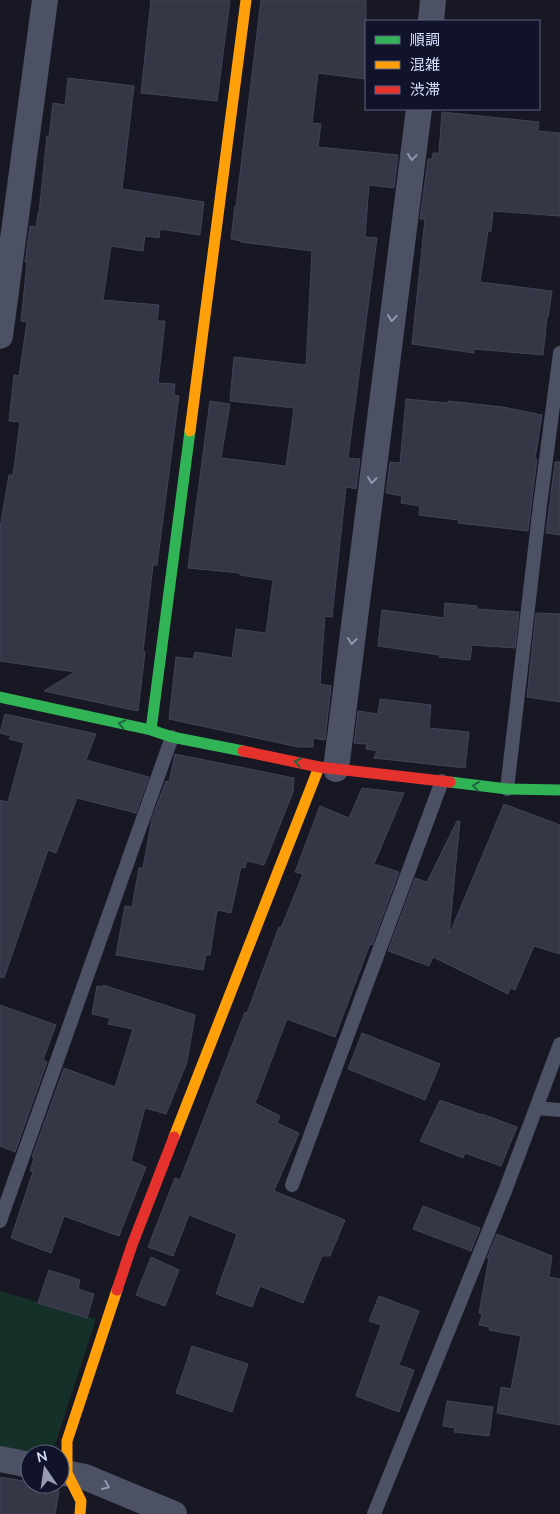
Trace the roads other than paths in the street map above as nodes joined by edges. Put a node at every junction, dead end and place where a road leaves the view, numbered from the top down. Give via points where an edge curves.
1 (45, 0) edge
2 (246, 0) edge
3 (433, 0) edge
4 (430, 20) edge
5 (419, 110) edge
6 (0, 336) edge
7 (560, 354) edge
8 (0, 697) edge
9 (151, 730) junction
10 (172, 736) junction
11 (328, 768) junction
12 (442, 781) junction
13 (507, 789) junction
14 (560, 790) edge
15 (560, 1044) edge
16 (536, 1108) junction
17 (560, 1110) edge
18 (292, 1185) dead end
19 (0, 1221) edge
20 (67, 1444) edge
21 (0, 1459) edge
22 (20, 1463) edge
23 (70, 1474) edge
24 (70, 1483) edge
25 (80, 1514) edge
26 (174, 1514) edge
27 (374, 1514) edge

1 - 6 street
2 - 9 street
3 - 4 street
5 -> 11 street
7 - 13 lane
9 -> 8 street
9 - 10 street
11 -> 10 street
10 - 19 lane
11 - 12 street
11 - 20 street via 132,1245
13 -> 12 street
12 - 18 lane
13 - 14 street
15 - 16 lane
16 - 17 lane
16 - 27 lane
21 - 22 street
23 -> 26 street
24 - 25 street via 81,1501

